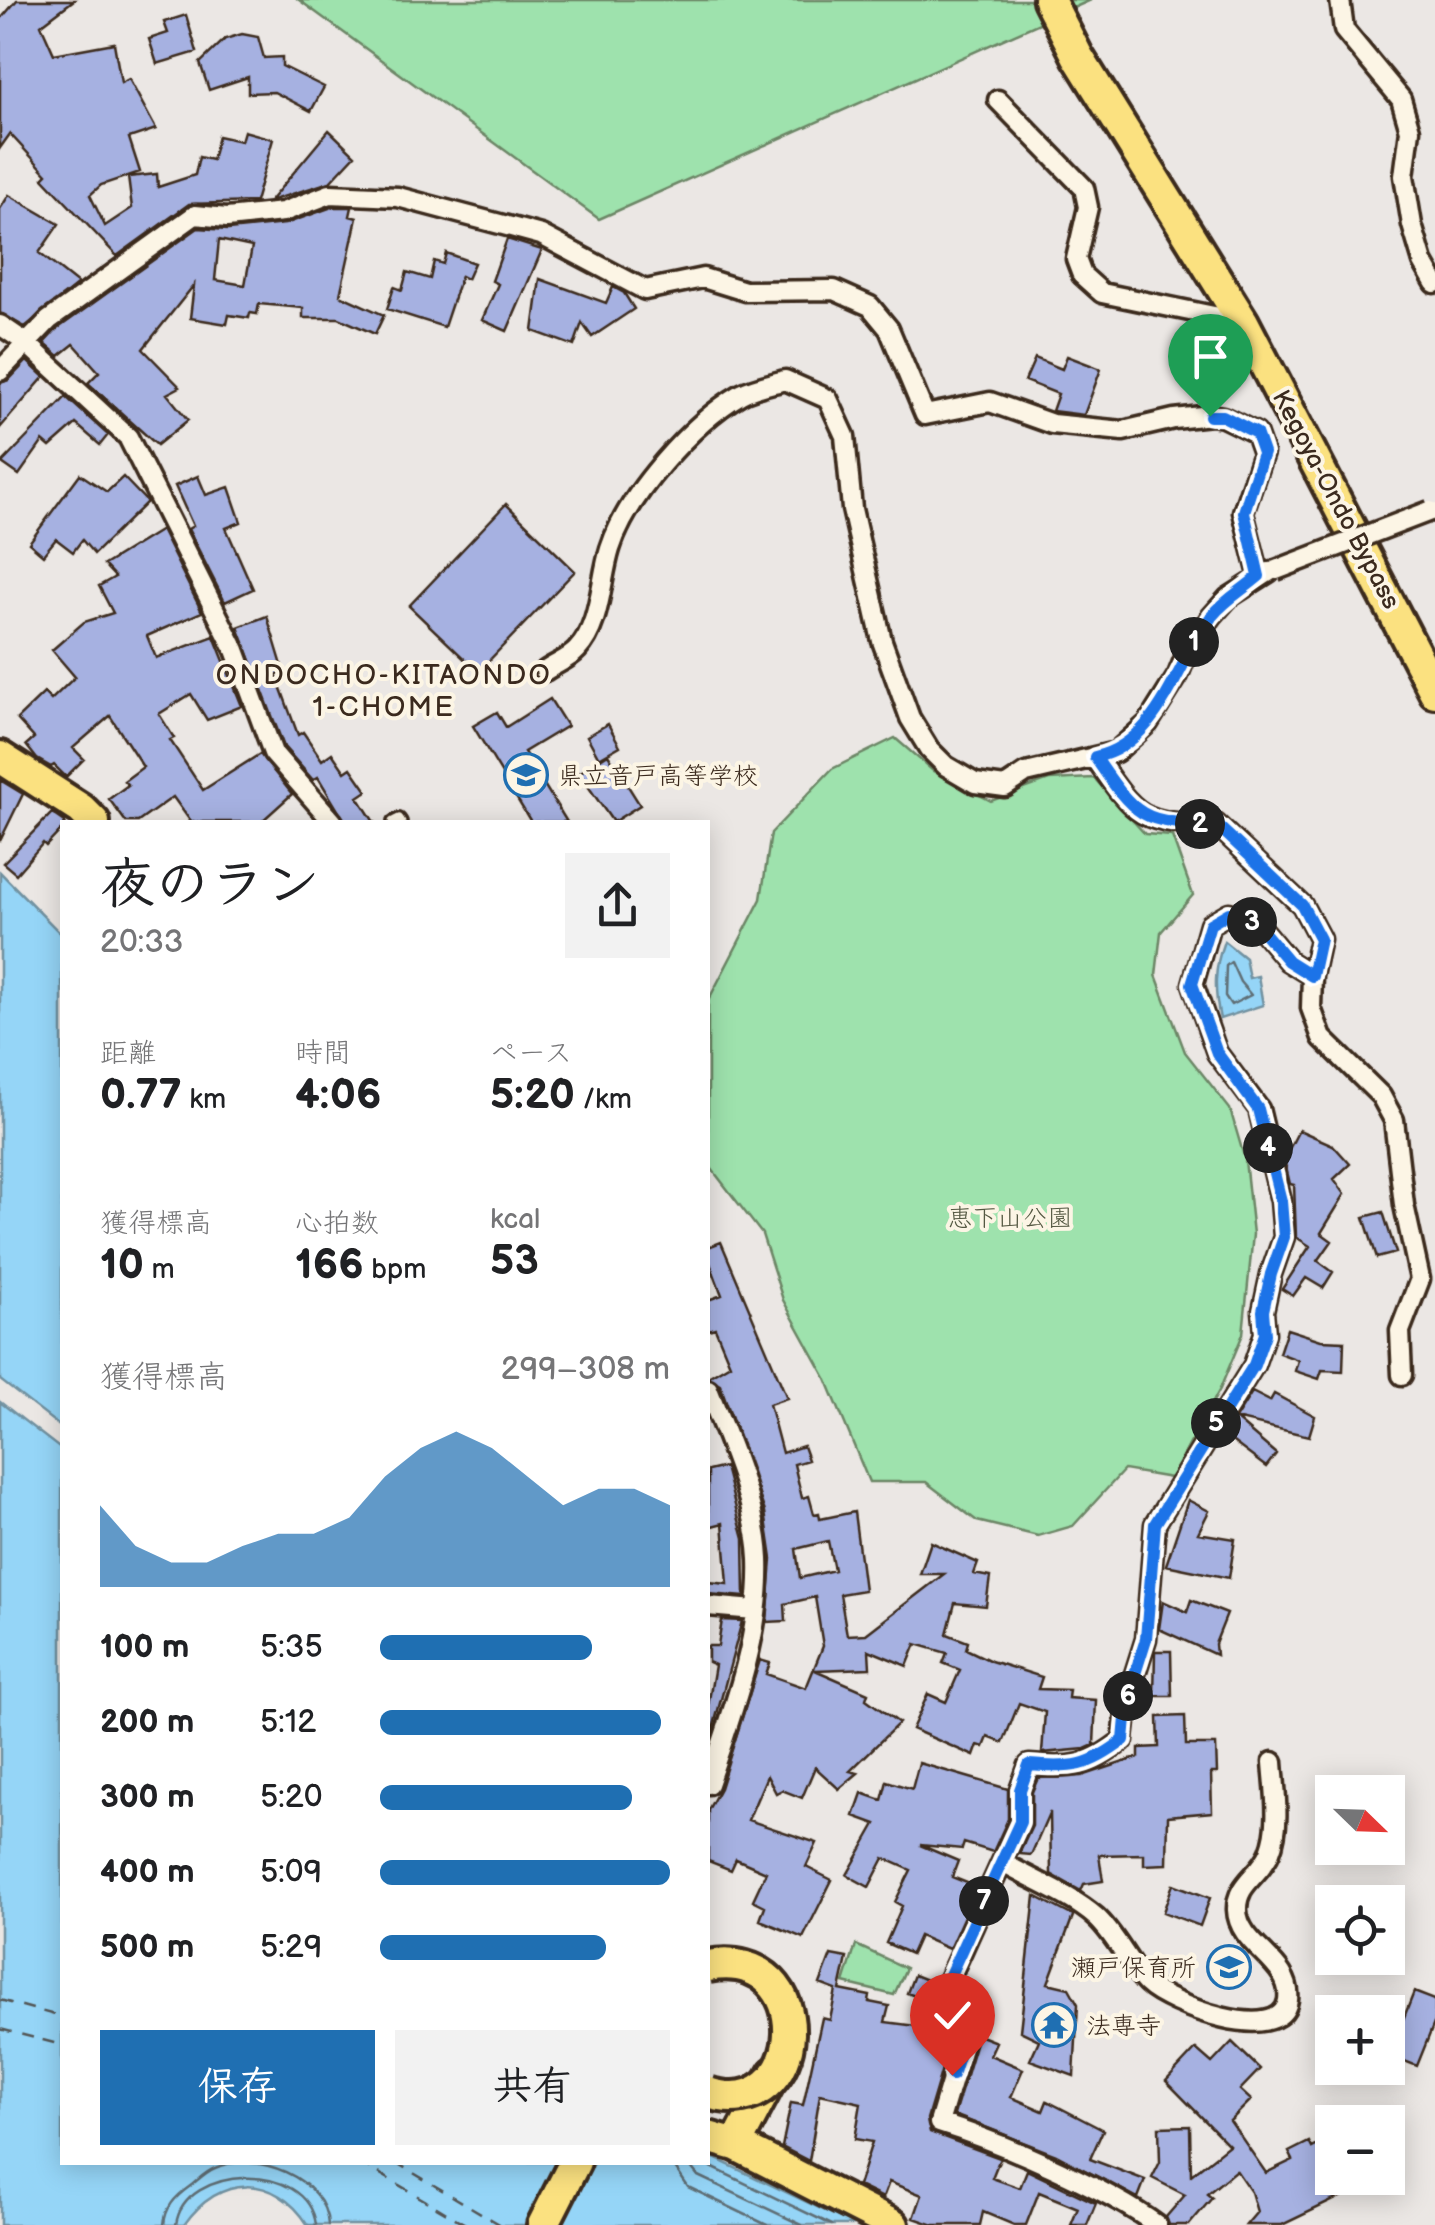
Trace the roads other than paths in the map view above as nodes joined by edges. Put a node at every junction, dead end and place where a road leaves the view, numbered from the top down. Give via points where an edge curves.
1 (1049, 0) edge
2 (1340, 0) edge
3 (998, 100) dead end
4 (1435, 283) edge
5 (1243, 322) junction
6 (0, 325) edge
7 (25, 342) junction
8 (0, 371) edge
9 (1435, 507) edge
10 (1268, 573) junction
11 (545, 670) dead end
12 (1435, 692) edge
13 (0, 757) edge
14 (1095, 757) junction
15 (92, 820) edge
16 (330, 820) edge
17 (1312, 976) junction
18 (1402, 1376) dead end
19 (710, 1398) edge
20 (710, 1606) edge
21 (754, 1610) junction
22 (1273, 1762) dead end
23 (710, 1778) edge
24 (1003, 1863) junction
25 (710, 1969) edge
26 (710, 1969) edge
27 (710, 2092) edge
28 (756, 2102) junction
29 (710, 2110) edge
30 (722, 2141) edge
31 (574, 2165) edge
32 (544, 2225) edge
33 (893, 2225) edge
34 (1157, 2225) edge

1 - 5 highway, Kegoya-Ondo Bypass
2 - 4 street via 1344,30 1401,99 1410,130 1404,176 1412,225
3 - 5 street via 1084,188 1088,207 1076,259 1082,275 1102,293
5 - 12 highway, Kegoya-Ondo Bypass
6 - 7 street
7 - 8 street
7 - 10 street via 195,215 284,212 330,194 398,196 542,235 645,290 703,278 745,292 834,290 870,306 889,330 926,415 990,402 1052,424 1123,432 1223,416 1256,433 1263,453 1244,512
7 - 16 street via 128,437 235,650 273,753
9 - 10 street, bridge
10 - 14 street via 1212,616 1148,723 1116,752
11 - 14 street via 576,652 591,630 610,547 631,505 678,447 744,392 785,380 828,399 845,436 852,508 882,641 910,718 929,749 975,784 1005,787 1026,773
13 - 15 highway
14 - 17 street via 1145,817 1216,824 1302,905 1320,939
17 - 18 street via 1311,1008 1322,1038 1381,1096 1394,1120 1420,1279 1400,1331
17 - 24 street via 1288,961 1257,924 1229,913 1210,924 1192,984 1217,1053 1258,1109 1281,1201 1284,1237 1263,1311 1265,1334 1254,1365 1155,1524 1146,1639 1128,1696 1124,1740 1094,1763 1029,1765 1020,1822
19 - 21 street via 751,1516 759,1558
20 - 21 street
21 - 23 street
22 - 24 street via 1277,1832 1268,1858 1241,1888 1236,1914 1285,1978 1286,2008 1272,2021 1246,2023 1161,1995 1096,1917
24 - 34 street via 944,1988 970,2020 939,2123 978,2135
25 - 27 highway, bridge via 732,1966 770,1982 782,1996 791,2036 785,2061 756,2090 735,2097
26 - 28 highway via 750,1974 778,1997 787,2036
28 - 29 highway
28 - 30 highway
30 - 33 highway
31 - 32 highway

